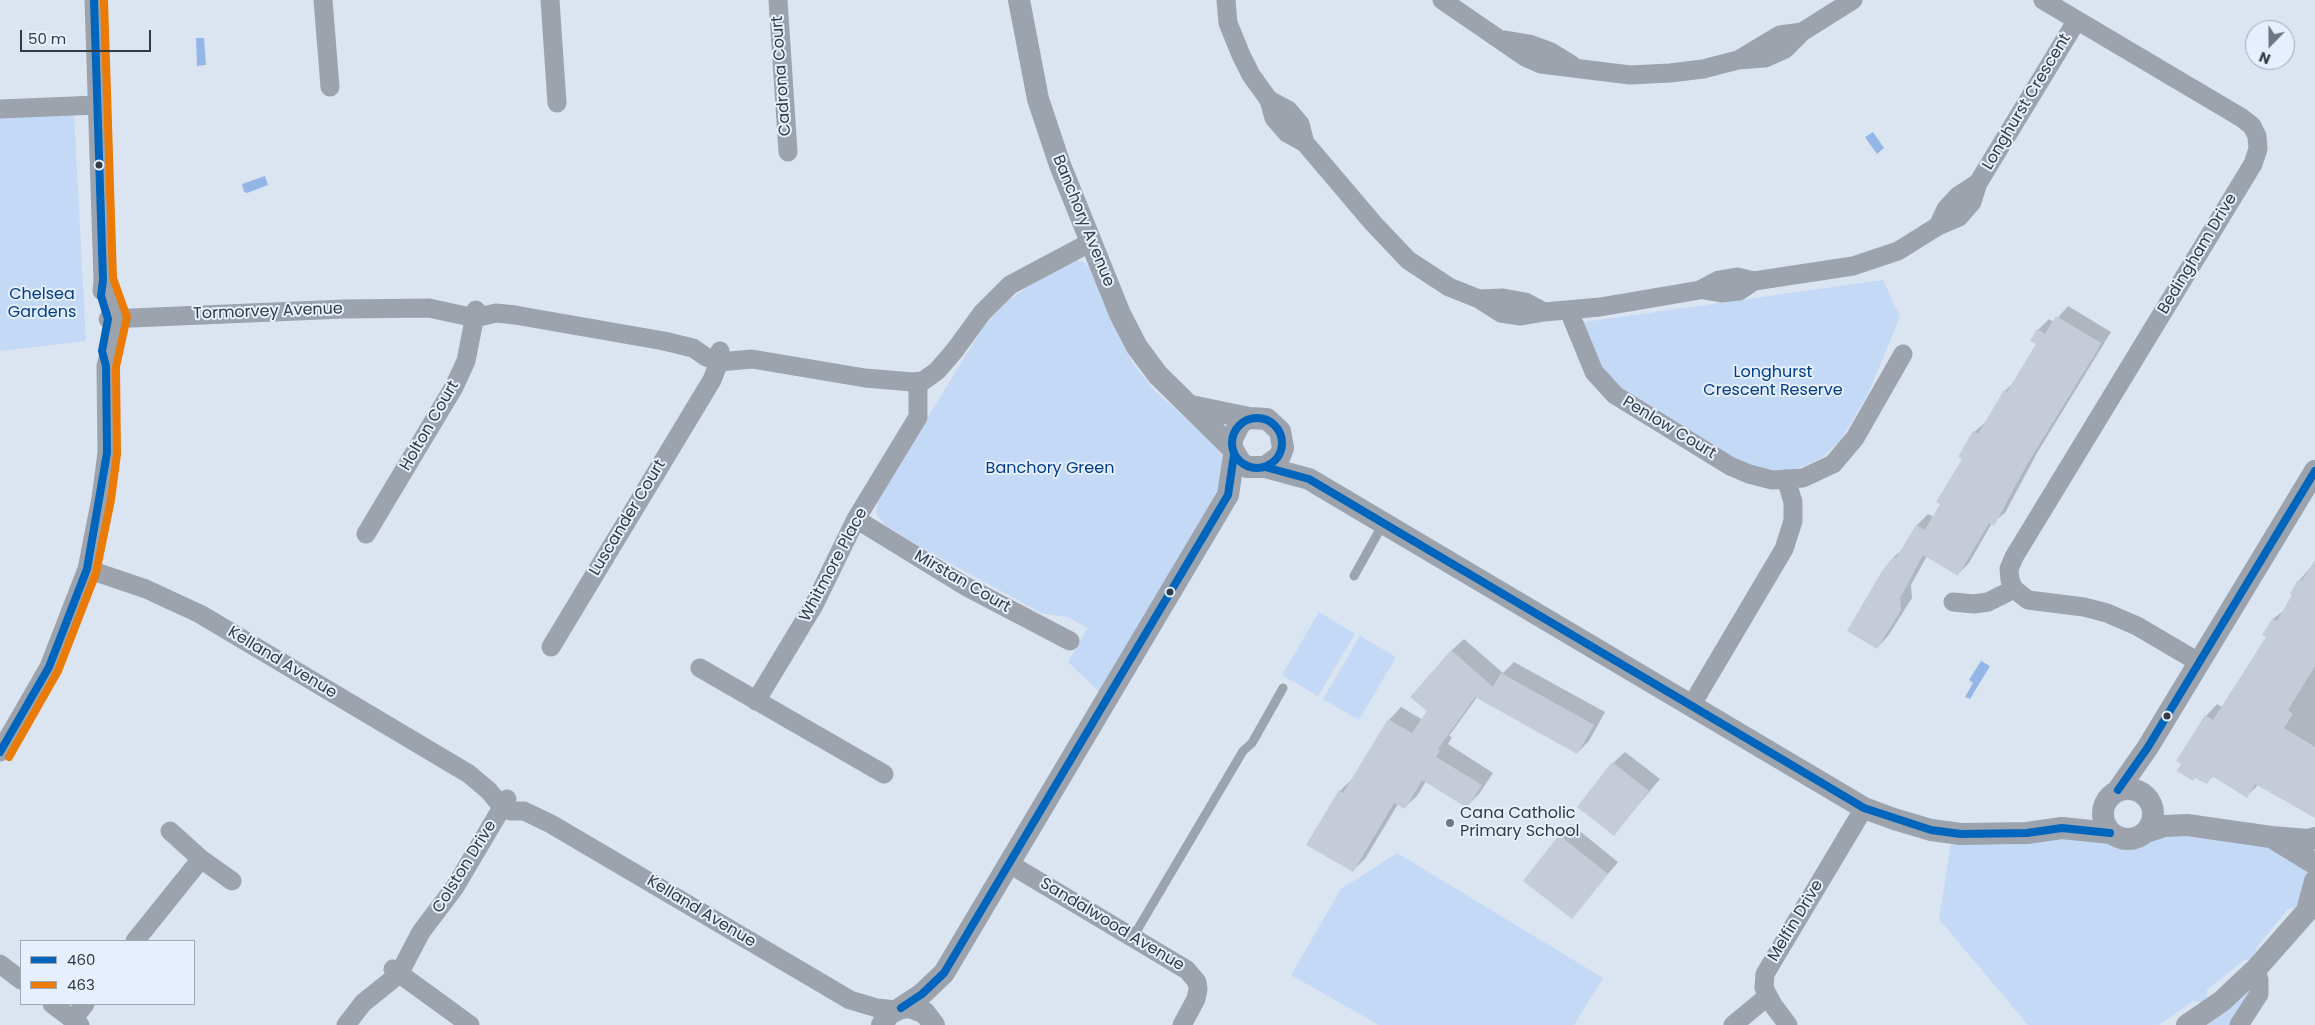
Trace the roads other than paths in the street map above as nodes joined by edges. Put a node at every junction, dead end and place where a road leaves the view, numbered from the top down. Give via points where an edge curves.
1 (94, 0) edge
2 (323, 0) edge
3 (550, 0) edge
4 (778, 0) edge
5 (1226, 0) edge
6 (1442, 0) edge
7 (1853, 0) edge
8 (2044, 0) edge
9 (1022, 4) edge
10 (2077, 20) junction
11 (330, 88) dead end
12 (558, 103) dead end
13 (97, 105) junction
14 (0, 109) edge
15 (788, 152) dead end
16 (1091, 242) junction
17 (1569, 311) junction
18 (475, 314) junction
19 (112, 318) junction
20 (1903, 354) dead end
21 (717, 358) junction
22 (914, 388) junction
23 (1191, 406) junction
24 (1249, 418) junction
25 (1283, 439) junction
26 (1233, 451) junction
27 (1263, 468) junction
28 (2315, 471) edge
29 (1310, 479) junction
30 (1786, 479) junction
31 (1228, 495) junction
32 (856, 519) junction
33 (1384, 524) junction
34 (366, 534) dead end
35 (87, 569) junction
36 (1354, 576) dead end
37 (2014, 589) junction
38 (1953, 602) dead end
39 (1069, 643) dead end
40 (551, 647) dead end
41 (2200, 663) junction
42 (700, 668) dead end
43 (1283, 688) dead end
44 (756, 701) junction
45 (1691, 706) junction
46 (2148, 747) junction
47 (0, 752) edge
48 (884, 774) dead end
49 (2112, 796) junction
50 (2150, 801) junction
51 (505, 803) junction
52 (1864, 808) junction
53 (2187, 825) junction
54 (2062, 828) junction
55 (170, 831) dead end
56 (2146, 832) junction
57 (2110, 833) junction
58 (2271, 837) junction
59 (2315, 838) edge
60 (2315, 854) edge
61 (201, 859) junction
62 (2315, 862) edge
63 (1008, 863) junction
64 (232, 881) dead end
65 (2315, 881) edge
66 (2312, 905) edge
67 (1133, 937) junction
68 (136, 940) edge
69 (0, 964) edge
70 (2256, 969) junction
71 (396, 972) junction
72 (944, 973) junction
73 (20, 979) edge
74 (1768, 996) junction
75 (850, 1000) junction
76 (53, 1005) edge
77 (84, 1005) edge
78 (893, 1014) edge
79 (2243, 1018) edge
80 (76, 1022) edge
81 (346, 1025) edge
82 (470, 1025) edge
83 (872, 1025) edge
84 (934, 1025) edge
85 (1182, 1025) edge
86 (1733, 1025) edge
87 (1788, 1025) edge
88 (2187, 1025) edge

1 - 13 street
2 - 11 street
3 - 12 street
4 - 15 street, Cadrona Court
5 - 17 street, Longhurst Crescent via 1228,22 1251,76 1269,100 1288,110 1300,124 1306,143 1408,260 1449,287 1479,299 1504,298 1525,302 1544,312
6 - 7 street via 1501,40 1529,44 1552,52 1575,67 1638,74 1703,69 1738,60 1765,58 1785,49 1802,32
8 - 10 street, Bedingham Drive
9 - 16 street, Banchory Avenue via 1038,99
10 - 17 street, Longhurst Crescent via 1978,183 1958,196 1946,209 1938,226 1898,251 1853,266 1754,281 1739,291 1700,290
10 - 37 street, Bedingham Drive via 2242,118 2252,126 2258,149 2249,170 2014,557 2009,569
13 - 14 street
13 - 19 street via 103,280
16 - 22 street via 1010,285 976,320 956,350 930,377
16 - 23 street, Banchory Avenue via 1120,314 1138,346 1158,375
17 - 30 street, Penlow Court via 1594,372 1614,395 1730,466 1772,480
18 - 19 street, Tormorvey Avenue via 453,302 439,302 429,308
18 - 21 street via 502,304 533,316 664,341 685,338
18 - 34 street, Holton Court via 466,361 454,387
19 - 35 street via 106,366 107,453
20 - 30 street, Penlow Court via 1854,438 1833,464 1803,478
21 - 22 street via 752,351 780,363
21 - 40 street, Luscander Court via 712,380
22 - 32 street, Whitmore Place via 912,429
23 - 24 street
23 - 26 street, Banchory Avenue
24 - 25 street via 1267,419 1280,431
24 - 26 street via 1234,430
25 - 27 street via 1280,456
25 - 29 street
26 - 27 street via 1248,467
26 - 31 street
27 - 29 street
27 - 31 street
28 - 41 street
29 - 33 street
30 - 45 street via 1793,502 1792,521 1784,549
31 - 63 street
32 - 39 street, Mirstan Court via 965,586
32 - 44 street, Whitmore Place via 814,606
33 - 36 lane
33 - 45 street
35 - 47 street via 50,667
35 - 51 street, Kelland Avenue via 146,589 200,614 469,774 485,777 494,783
37 - 38 street via 1988,602
37 - 41 street via 2036,603 2084,607 2107,613 2137,626
41 - 46 street
42 - 44 street
43 - 67 lane
44 - 48 street
45 - 52 street
46 - 49 street
46 - 50 street
49 - 50 street via 2136,790
49 - 54 street
49 - 57 street via 2102,817
50 - 53 street via 2160,812
50 - 56 street via 2152,821
51 - 71 street, Colston Drive via 455,887 422,932 408,941
51 - 75 street, Kelland Avenue via 527,803 540,810 552,824
52 - 54 street via 1931,830 1961,834 2027,833
52 - 74 street, Melfin Drive via 1769,965 1764,981
53 - 56 street via 2164,826
53 - 58 street
54 - 57 street
55 - 61 street
56 - 57 street via 2130,840
58 - 59 street
58 - 62 street
60 - 62 street
61 - 64 street
61 - 68 street
63 - 67 street, Sandalwood Avenue
63 - 72 street
65 - 66 street
66 - 70 street
67 - 85 street, Sandalwood Avenue via 1187,970 1196,982 1196,999
69 - 73 street
70 - 79 street via 2259,994
70 - 88 street via 2222,1001
71 - 81 street, Colston Drive via 368,991 363,1004
71 - 82 street
72 - 78 street via 922,994
72 - 84 street
74 - 86 street
74 - 87 street
75 - 78 street, Kelland Avenue
75 - 83 street, Kelland Avenue
76 - 80 street
77 - 80 street
78 - 84 street via 918,1009

